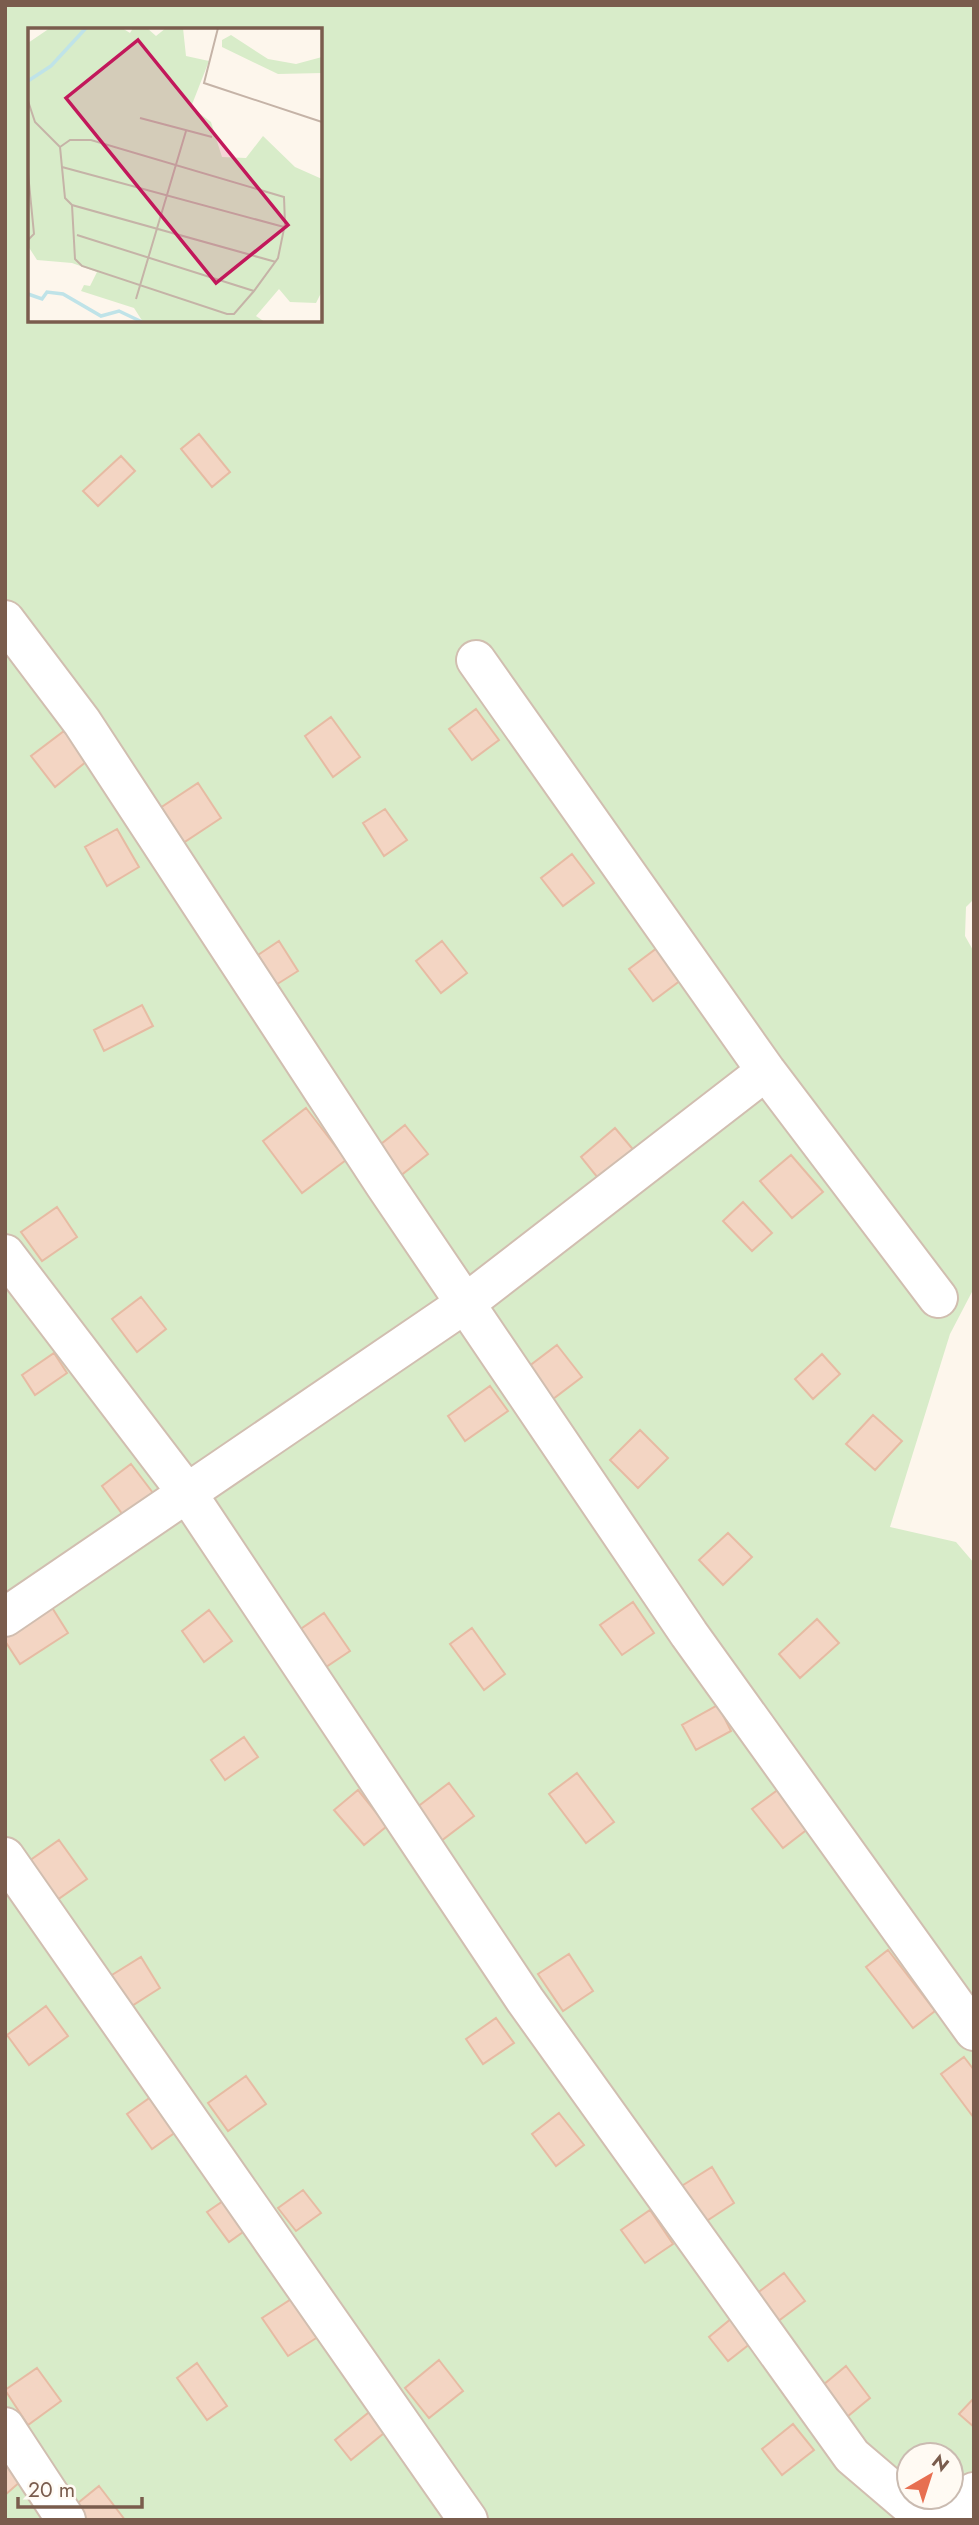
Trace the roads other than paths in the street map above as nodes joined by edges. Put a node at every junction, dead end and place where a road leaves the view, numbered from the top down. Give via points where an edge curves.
1 (5, 620) edge
2 (476, 660) dead end
3 (765, 1071) junction
4 (5, 1254) edge
5 (938, 1298) dead end
6 (466, 1303) junction
7 (187, 1493) junction
8 (5, 1617) edge
9 (5, 1857) edge
10 (974, 2031) edge
11 (5, 2427) edge
12 (974, 2492) edge
13 (66, 2520) edge
14 (468, 2520) edge
15 (927, 2520) edge
16 (940, 2520) edge

1 - 6 lane via 82,722
2 - 3 lane
3 - 5 lane
3 - 6 lane
4 - 7 lane
6 - 7 lane
6 - 10 lane via 689,1634
7 - 8 lane
7 - 15 lane via 525,2000 852,2456
9 - 14 lane
11 - 13 lane
12 - 16 lane

